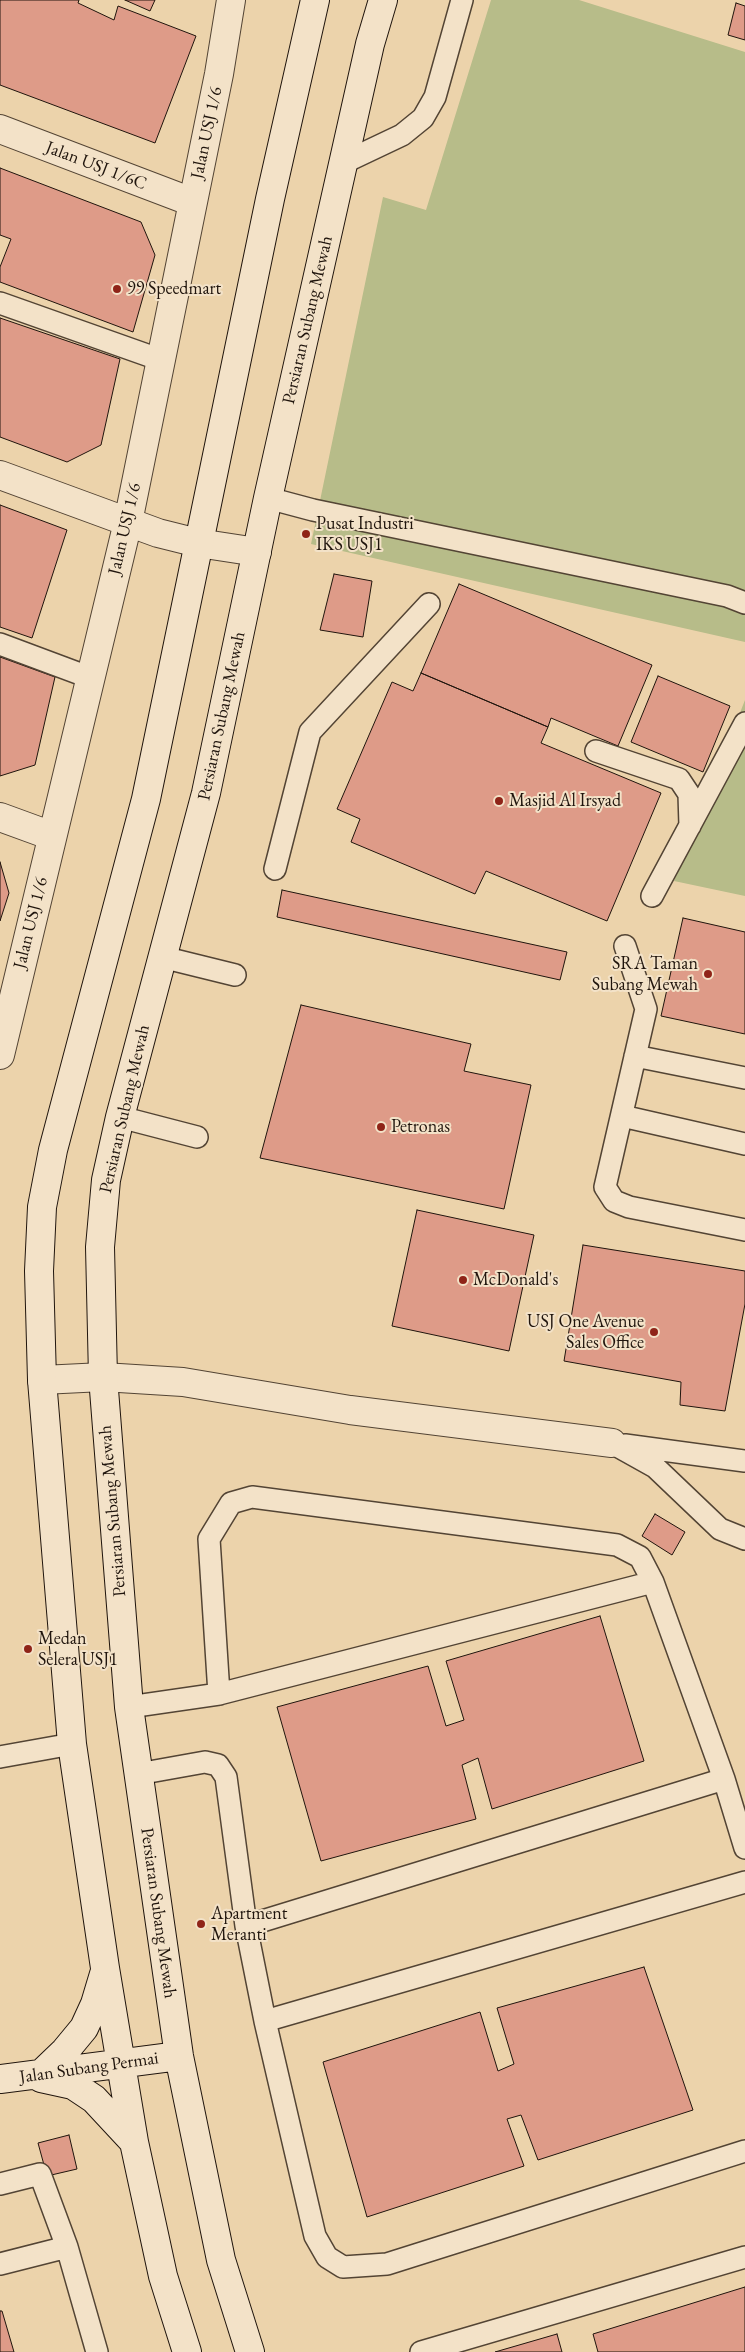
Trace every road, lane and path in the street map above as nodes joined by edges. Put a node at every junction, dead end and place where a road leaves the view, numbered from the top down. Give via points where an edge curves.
1 (231, 0) edge
2 (315, 0) edge
3 (383, 0) edge
4 (462, 0) edge
5 (0, 129) edge
6 (343, 163) junction
7 (192, 202) junction
8 (0, 303) edge
9 (161, 360) junction
10 (0, 475) edge
11 (268, 498) junction
12 (128, 522) junction
13 (198, 543) junction
14 (257, 552) junction
15 (745, 603) edge
16 (429, 604) dead end
17 (0, 644) edge
18 (91, 678) junction
19 (745, 723) edge
20 (596, 751) dead end
21 (0, 817) edge
22 (690, 826) junction
23 (52, 836) junction
24 (275, 869) dead end
25 (652, 896) dead end
26 (625, 946) dead end
27 (162, 957) junction
28 (235, 975) dead end
29 (6, 1001) edge
30 (0, 1054) edge
31 (635, 1056) junction
32 (745, 1078) edge
33 (622, 1116) junction
34 (120, 1117) junction
35 (198, 1137) dead end
36 (745, 1144) edge
37 (745, 1230) edge
38 (102, 1377) junction
39 (42, 1380) junction
40 (612, 1443) junction
41 (745, 1461) edge
42 (745, 1539) edge
43 (653, 1582) junction
44 (219, 1694) junction
45 (129, 1707) junction
46 (72, 1744) junction
47 (0, 1757) edge
48 (138, 1774) junction
49 (724, 1780) junction
50 (745, 1848) edge
51 (745, 1882) edge
52 (246, 1926) junction
53 (106, 1968) junction
54 (265, 2021) junction
55 (179, 2056) junction
56 (120, 2062) junction
57 (35, 2075) junction
58 (0, 2079) edge
59 (134, 2142) junction
60 (745, 2151) edge
61 (0, 2184) edge
62 (66, 2247) junction
63 (745, 2258) edge
64 (0, 2264) edge
65 (98, 2352) edge
66 (187, 2352) edge
67 (250, 2352) edge
68 (421, 2352) edge

1 - 7 main road, Jalan USJ 1/6
2 - 13 main road
3 - 6 main road, Persiaran Subang Mewah
4 - 6 lane via 435,97 423,118 402,135
5 - 7 main road, Jalan USJ 1/6C
6 - 11 main road, Persiaran Subang Mewah
7 - 9 main road, Jalan USJ 1/6
8 - 9 lane
9 - 12 main road, Jalan USJ 1/6
10 - 12 main road
11 - 14 main road, Persiaran Subang Mewah
11 - 15 lane via 727,596
12 - 13 main road
12 - 18 main road, Jalan USJ 1/6
13 - 14 main road
13 - 39 main road via 146,799 53,1150 42,1207 39,1271
14 - 27 main road, Persiaran Subang Mewah via 206,793
16 - 24 lane via 310,732
17 - 18 lane
18 - 23 main road, Jalan USJ 1/6
19 - 22 lane
20 - 22 lane via 679,779 689,794
21 - 23 main road
22 - 25 lane
23 - 29 main road, Jalan USJ 1/6
26 - 31 lane via 646,1009
27 - 28 lane
27 - 34 main road, Persiaran Subang Mewah
29 - 30 main road, Jalan USJ 1/6
31 - 32 lane
31 - 33 lane
33 - 36 lane
33 - 37 lane via 605,1187 614,1201 629,1207
34 - 35 lane
34 - 38 main road, Persiaran Subang Mewah via 106,1180 100,1246
38 - 39 main road
38 - 40 main road via 183,1382 350,1410
38 - 45 main road, Persiaran Subang Mewah
39 - 46 main road
40 - 41 lane
40 - 42 lane via 655,1467 720,1529
43 - 44 lane
43 - 44 lane via 640,1557 617,1545 252,1497 231,1503 209,1539
43 - 49 lane
44 - 45 lane
45 - 48 main road, Persiaran Subang Mewah
46 - 47 lane
46 - 53 main road
48 - 52 lane via 205,1762 218,1765 226,1776
48 - 55 main road, Persiaran Subang Mewah
49 - 50 lane
49 - 52 lane
51 - 54 lane
52 - 54 lane
53 - 56 main road
53 - 57 main road via 84,2028 65,2051
54 - 60 lane via 315,2236 327,2257 343,2267 388,2264
55 - 56 main road, Jalan Subang Permai
55 - 67 main road, Persiaran Subang Mewah via 221,2260
56 - 57 main road, Jalan Subang Permai
56 - 59 main road
57 - 58 main road, Jalan Subang Permai
57 - 59 main road via 73,2085 94,2099
59 - 66 main road via 163,2276
61 - 62 lane via 40,2174
62 - 64 lane
62 - 65 lane
63 - 68 lane

